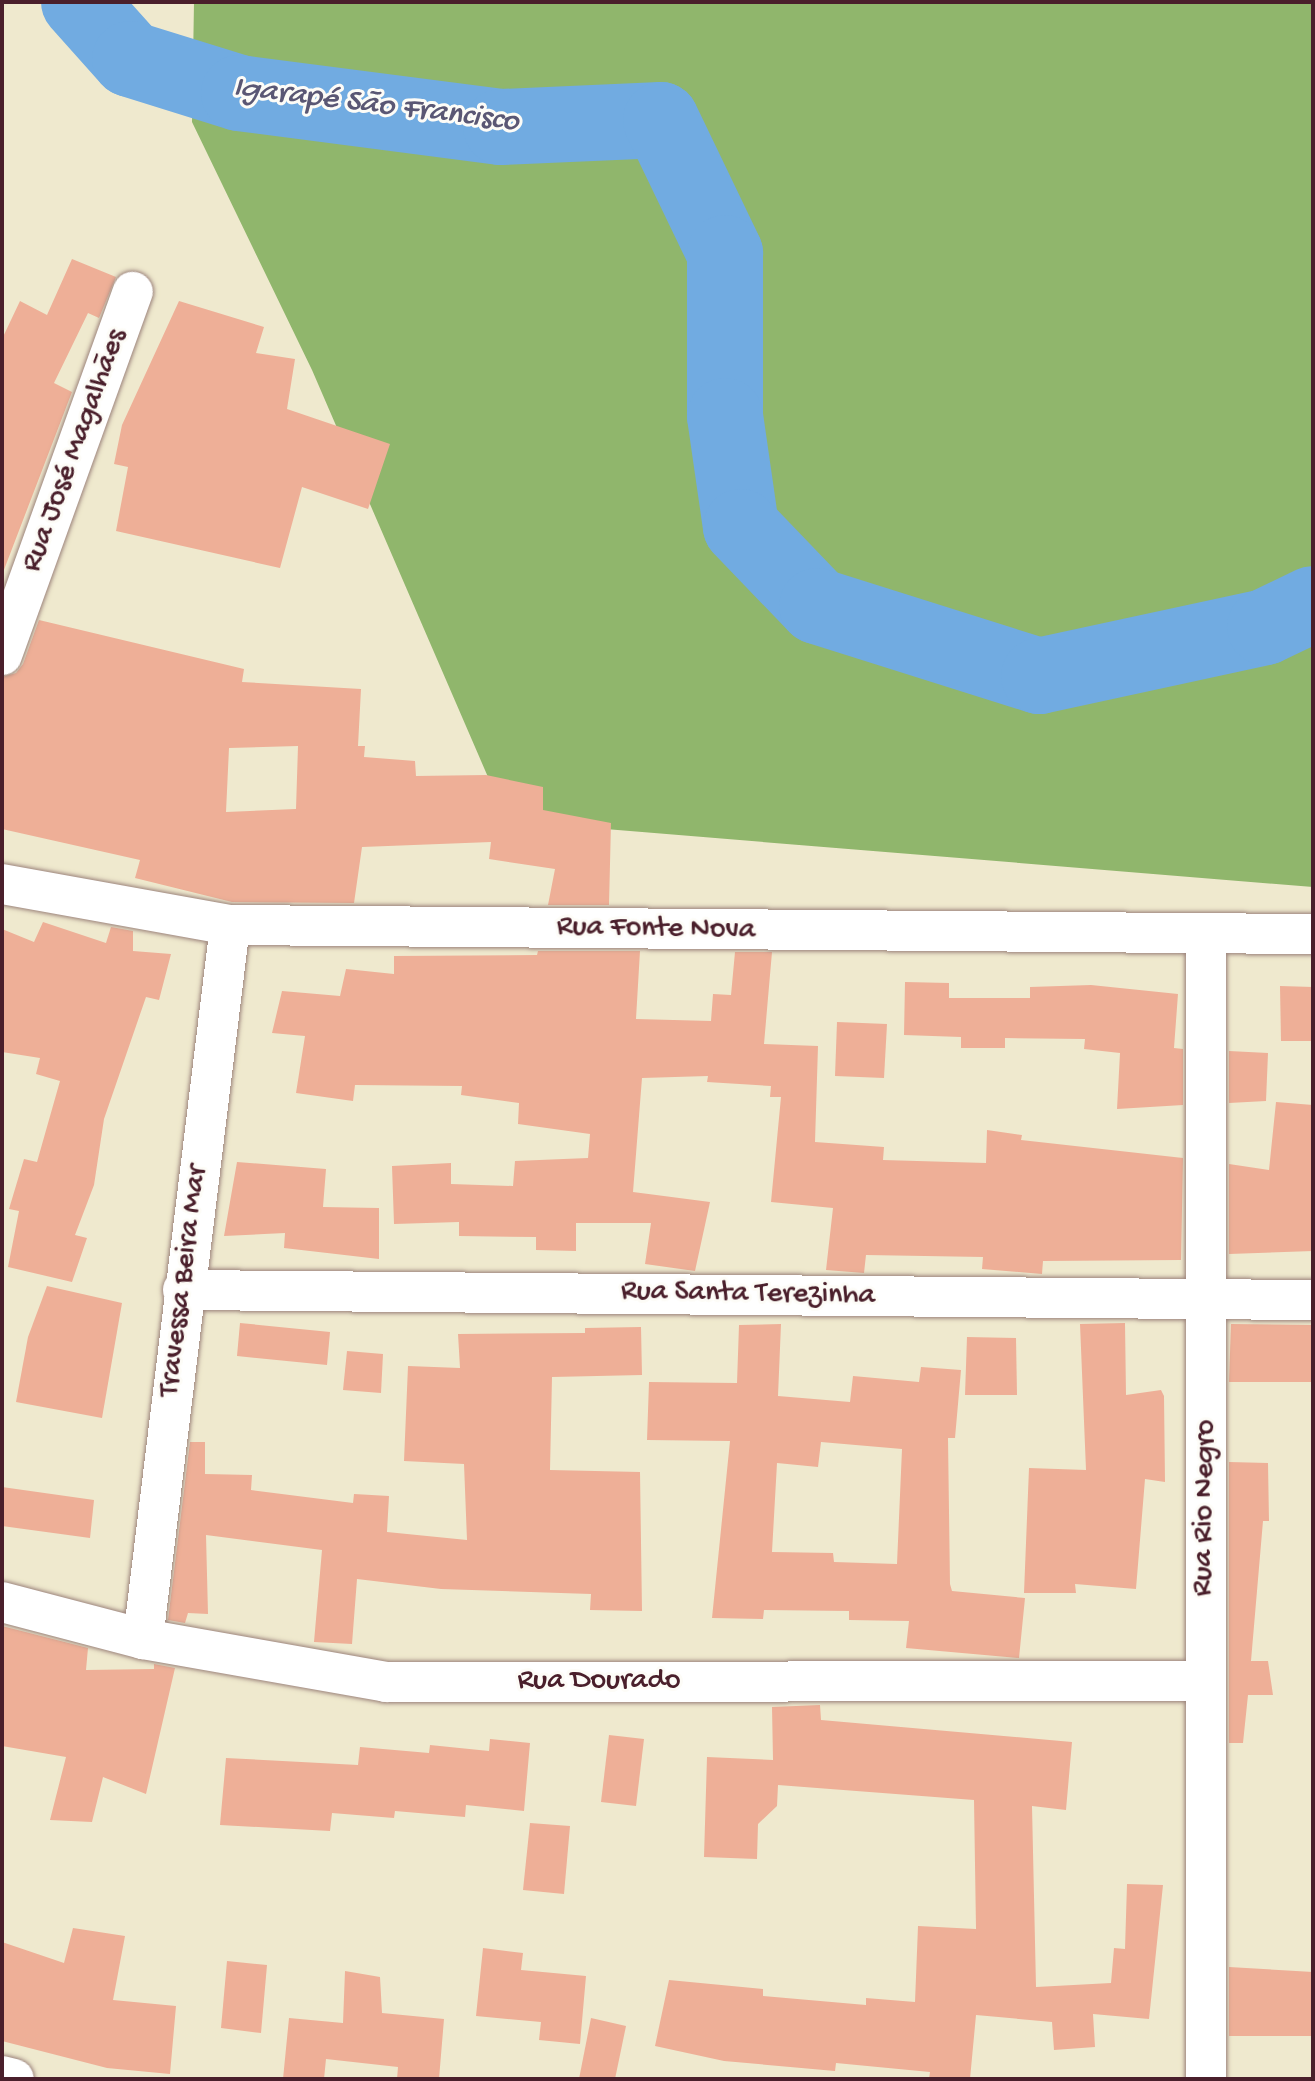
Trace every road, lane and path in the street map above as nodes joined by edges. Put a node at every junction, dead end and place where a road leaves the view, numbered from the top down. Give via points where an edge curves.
1 (133, 292) dead end
2 (2, 655) edge
3 (2, 884) edge
4 (230, 925) junction
5 (1313, 934) edge
6 (1206, 936) junction
7 (183, 1290) junction
8 (1208, 1300) junction
9 (1313, 1300) edge
10 (2, 1602) edge
11 (143, 1639) junction
12 (1204, 1681) junction
13 (2, 2076) edge
14 (14, 2079) edge
15 (1206, 2079) edge

1 - 2 street, Rua José Magalhães
3 - 4 street, Rua Fonte Nova
4 - 6 street, Rua Fonte Nova
4 - 7 street, Travessa Beira Mar
5 - 6 street, Rua Fonte Nova
6 - 8 street, Rua Rio Negro
7 - 8 street, Rua Santa Terezinha
7 - 11 street, Travessa Beira Mar
8 - 9 street, Rua Santa Terezinha
8 - 12 street, Rua Rio Negro
10 - 11 street, Rua Dourado
11 - 12 street, Rua Dourado via 386,1682
12 - 15 street, Rua Rio Negro
13 - 14 street

